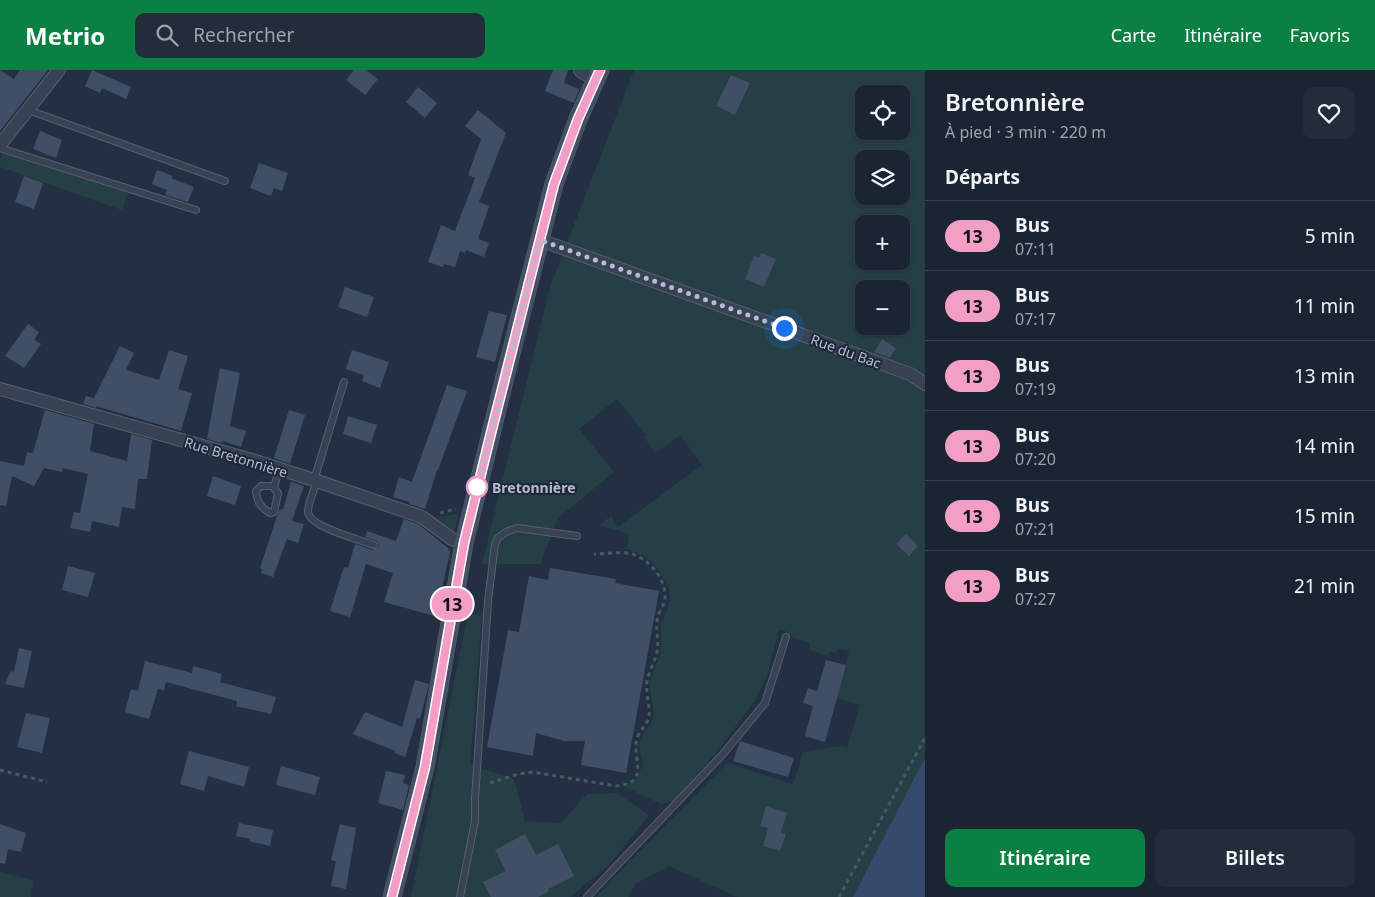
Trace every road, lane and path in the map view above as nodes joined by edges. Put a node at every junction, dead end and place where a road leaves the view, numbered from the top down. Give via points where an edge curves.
1 (59, 70) edge
2 (580, 70) edge
3 (598, 75) edge
4 (28, 110) junction
5 (0, 146) edge
6 (225, 181) dead end
7 (196, 210) dead end
8 (540, 240) junction
9 (344, 382) dead end
10 (925, 384) edge
11 (0, 389) edge
12 (279, 469) junction
13 (315, 481) junction
14 (274, 486) junction
15 (472, 511) junction
16 (422, 517) junction
17 (577, 536) dead end
18 (464, 543) junction
19 (374, 545) dead end
20 (594, 554) dead end
21 (786, 637) dead end
22 (925, 738) edge
23 (0, 770) edge
24 (47, 782) dead end
25 (490, 783) dead end
26 (392, 897) edge
27 (460, 897) edge
28 (587, 897) edge
29 (838, 897) edge

1 - 4 street
2 - 3 street via 583,74
3 - 8 main road via 554,184
4 - 5 street
4 - 6 lane
5 - 7 lane
8 - 10 street, Rue du Bac via 910,374
8 - 15 main road
9 - 13 lane
11 - 12 street, Rue Bretonnière
12 - 13 street, Rue Bretonnière
12 - 14 lane
13 - 16 street, Rue Bretonnière
13 - 19 lane via 308,513 310,518 320,526
14 - 14 lane via 278,493 274,512 270,514 257,500 256,491 261,486
15 - 16 path via 459,509
15 - 18 main road
16 - 18 street, Rue Bretonnière via 452,539
17 - 27 lane via 517,528 506,532 495,544 488,601 475,821
18 - 26 main road via 425,767
20 - 25 path via 639,557 659,575 666,590 665,603 657,622 658,649 647,679 649,716 636,740 637,774 626,785 616,786 533,772
21 - 28 lane via 765,703 723,754
22 - 29 path
23 - 24 path

